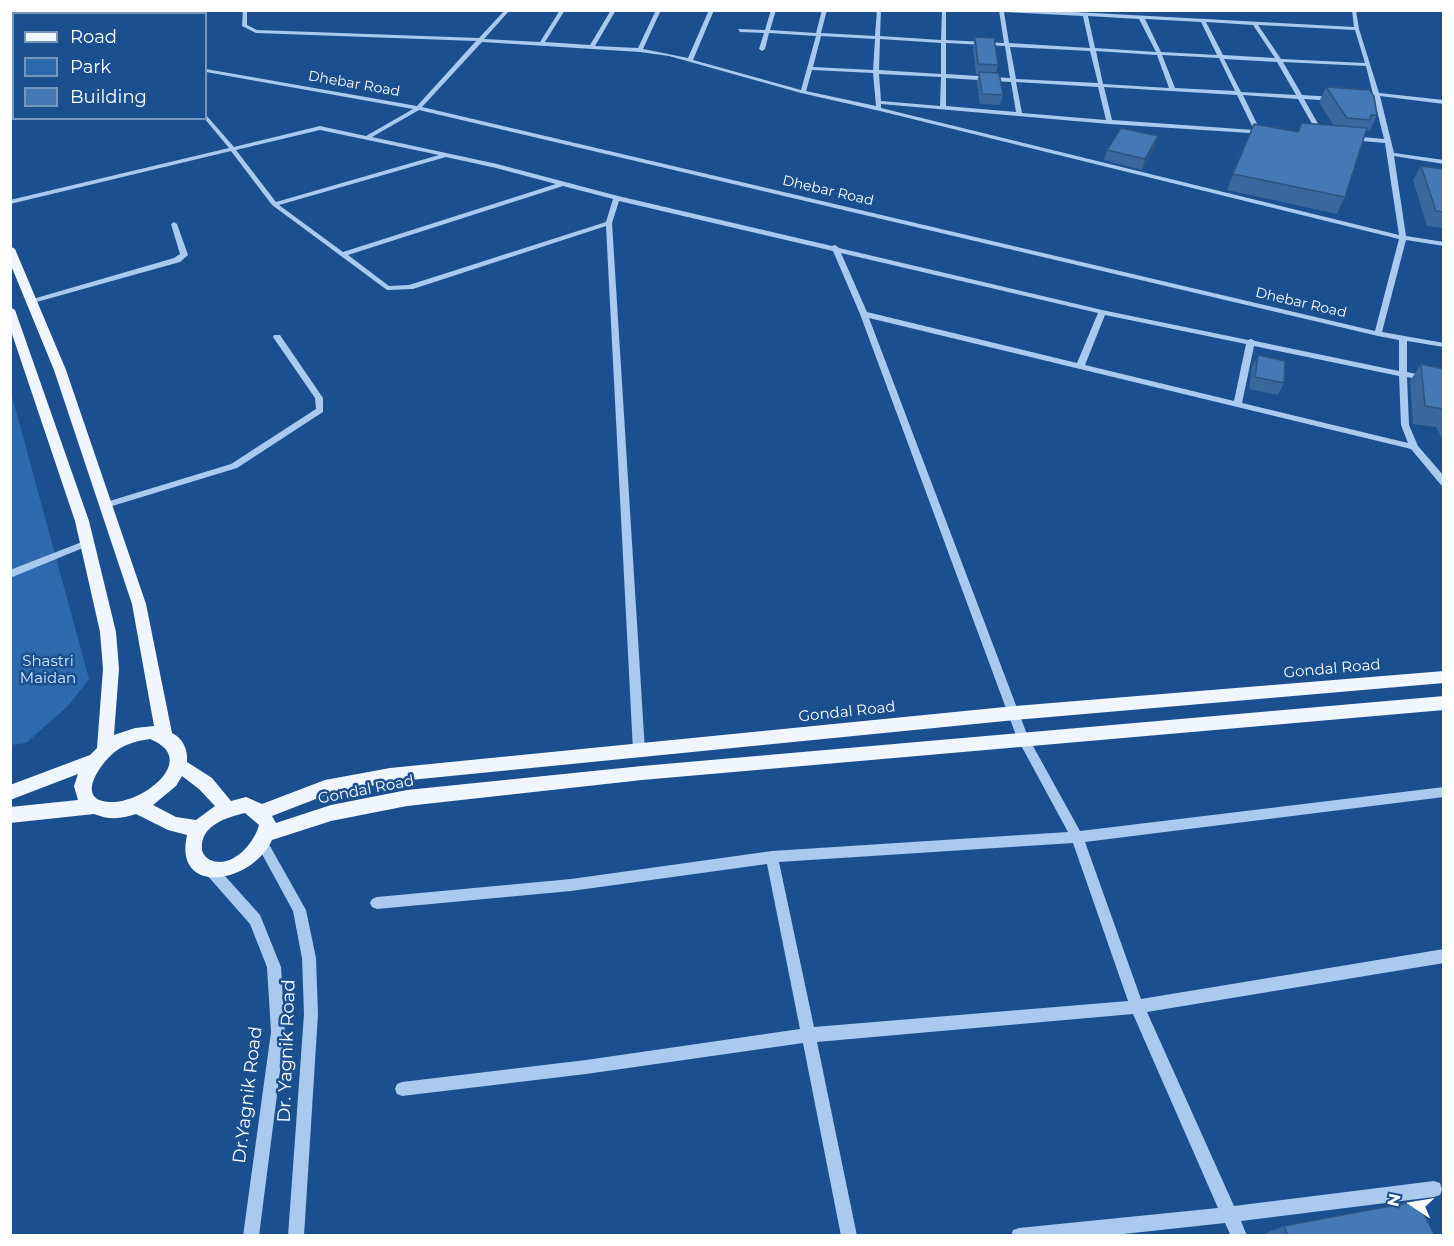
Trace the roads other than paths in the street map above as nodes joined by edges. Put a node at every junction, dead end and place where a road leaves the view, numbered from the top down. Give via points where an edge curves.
1 (245, 10) edge
2 (508, 10) edge
3 (563, 10) edge
4 (614, 10) edge
5 (659, 10) edge
6 (712, 10) edge
7 (774, 10) edge
8 (825, 10) edge
9 (879, 10) edge
10 (944, 10) edge
11 (1001, 10) edge
12 (1187, 10) edge
13 (1354, 10) edge
14 (1085, 15) junction
15 (1141, 18) junction
16 (1191, 20) junction
17 (1203, 21) junction
18 (1255, 24) junction
19 (1357, 29) junction
20 (740, 30) dead end
21 (767, 32) junction
22 (819, 34) junction
23 (879, 37) junction
24 (482, 40) junction
25 (944, 40) junction
26 (541, 44) junction
27 (1006, 44) junction
28 (592, 47) junction
29 (762, 49) dead end
30 (1092, 49) junction
31 (640, 50) junction
32 (1159, 53) junction
33 (1222, 56) junction
34 (690, 60) junction
35 (1279, 60) junction
36 (1368, 65) junction
37 (810, 68) junction
38 (207, 70) edge
39 (876, 72) junction
40 (941, 75) junction
41 (1011, 80) junction
42 (1101, 86) junction
43 (1173, 90) junction
44 (803, 92) junction
45 (1238, 94) junction
46 (1377, 94) junction
47 (1300, 97) junction
48 (1345, 100) edge
49 (1368, 102) edge
50 (1379, 102) junction
51 (1443, 102) edge
52 (879, 106) junction
53 (418, 108) junction
54 (943, 108) junction
55 (1019, 114) junction
56 (207, 118) edge
57 (1109, 122) junction
58 (1258, 132) junction
59 (1269, 132) edge
60 (1311, 135) edge
61 (1322, 136) junction
62 (368, 137) junction
63 (1333, 137) edge
64 (1344, 138) edge
65 (1388, 141) junction
66 (232, 148) junction
67 (1391, 154) junction
68 (447, 155) junction
69 (1443, 162) edge
70 (566, 183) junction
71 (617, 198) junction
72 (10, 202) edge
73 (274, 204) junction
74 (609, 223) junction
75 (174, 224) dead end
76 (1402, 238) junction
77 (1443, 244) edge
78 (835, 247) junction
79 (10, 249) edge
80 (342, 255) junction
81 (30, 301) junction
82 (10, 310) edge
83 (1102, 312) junction
84 (864, 314) junction
85 (1378, 334) junction
86 (277, 337) dead end
87 (1403, 338) junction
88 (1251, 341) junction
89 (1443, 345) edge
90 (1080, 366) junction
91 (1403, 374) junction
92 (1443, 383) edge
93 (1237, 405) junction
94 (1414, 447) junction
95 (1443, 483) edge
96 (106, 505) junction
97 (87, 543) junction
98 (10, 574) edge
99 (1443, 677) edge
100 (1443, 703) edge
101 (1015, 714) junction
102 (164, 735) junction
103 (1023, 738) junction
104 (639, 751) junction
105 (99, 755) junction
106 (179, 766) junction
107 (1443, 792) edge
108 (10, 793) edge
109 (94, 806) junction
110 (137, 806) junction
111 (226, 808) junction
112 (261, 812) junction
113 (10, 815) edge
114 (198, 829) junction
115 (1077, 837) junction
116 (264, 838) junction
117 (772, 857) junction
118 (211, 870) junction
119 (377, 903) dead end
120 (1443, 956) edge
121 (1137, 1007) junction
122 (809, 1035) junction
123 (402, 1089) dead end
124 (1434, 1189) dead end
125 (1229, 1215) junction
126 (250, 1236) edge
127 (296, 1236) edge
128 (849, 1236) edge
129 (1019, 1236) edge
130 (1239, 1236) edge

1 - 24 street via 244,26 256,31
2 - 24 street
3 - 26 street
4 - 28 street
5 - 31 street
6 - 34 street
7 - 21 street
8 - 22 street
9 - 23 street
10 - 25 street
11 - 14 street
11 - 27 street
12 - 16 street
13 - 19 street
14 - 15 street
14 - 30 street
15 - 16 street
15 - 32 street
16 - 17 street
17 - 18 street
17 - 33 street
18 - 19 street
18 - 35 street
19 - 36 street
20 - 21 street
21 - 22 street
21 - 29 street
22 - 23 street
22 - 37 street
23 - 25 street
23 - 39 street
24 - 26 street
24 - 53 street
25 - 27 street
25 - 40 street
26 - 28 street
27 - 30 street
27 - 41 street
28 - 31 street
30 - 32 street
30 - 42 street
31 - 34 street
32 - 33 street
32 - 43 street
33 - 35 street
33 - 45 street
34 - 44 street
35 - 36 street
35 - 47 street
36 - 46 street
37 - 39 street
37 - 44 street
38 - 53 street, Dhebar Road
39 - 40 street
39 - 52 street
40 - 41 street
40 - 54 street
41 - 42 street
41 - 55 street
42 - 43 street
42 - 57 street
43 - 45 street
44 - 52 street
45 - 47 street
45 - 58 street
46 - 50 street
46 - 51 street
47 - 48 street
47 - 61 street
49 - 50 street
50 - 65 street
52 - 54 street
52 - 76 street
53 - 62 street
53 - 85 street, Dhebar Road
54 - 55 street
55 - 57 street
56 - 66 street
57 - 58 street
58 - 59 street
60 - 61 street
61 - 63 street
62 - 66 street via 311,128
62 - 68 street
64 - 65 street
65 - 67 street
66 - 72 street
66 - 73 street
67 - 69 street
67 - 76 street
68 - 70 street
68 - 73 street
70 - 71 street
70 - 80 street
71 - 74 street
71 - 78 street
73 - 80 street
74 - 80 street via 399,289 387,288
74 - 104 street
75 - 81 street via 184,249 184,255 177,260
76 - 77 street
76 - 85 street
78 - 83 street
78 - 84 street
79 - 81 main road
81 - 96 main road via 60,370
82 - 97 main road
83 - 88 street
83 - 90 street
84 - 90 street
84 - 101 street
85 - 87 street, Dhebar Road
86 - 96 street via 319,398 320,410 234,466
87 - 89 street, Dhebar Road
87 - 91 street
88 - 91 street
88 - 93 street
90 - 93 street
91 - 92 street
91 - 94 street via 1405,425
93 - 94 street
94 - 95 street
96 - 102 main road via 139,604
97 - 98 street
97 - 105 main road via 108,632 111,669
99 - 101 main road, Gondal Road
100 - 103 main road, Gondal Road
101 - 103 street
101 - 104 main road, Gondal Road
102 - 105 main road via 135,734
102 - 106 main road via 178,747
103 - 115 street
103 - 116 main road, Gondal Road via 407,798 339,811
104 - 112 main road, Gondal Road via 361,779
105 - 108 main road
105 - 109 main road via 85,774 82,787
106 - 110 main road via 164,789
106 - 111 main road via 214,790
107 - 115 street
109 - 110 main road via 107,811
109 - 113 main road
110 - 114 main road via 174,824
111 - 112 main road via 246,804
111 - 114 main road
112 - 116 main road via 268,825
114 - 118 main road via 191,848 194,858
115 - 117 street
115 - 121 street
116 - 118 main road via 255,852 234,867
116 - 127 street, Dr. Yagnik Road via 299,910 309,958 311,1014
117 - 119 street via 571,885
117 - 122 street
118 - 126 street, Dr.Yagnik Road via 255,920 274,967 278,1032
120 - 121 street
121 - 122 street
121 - 125 street
122 - 123 street
122 - 128 street
124 - 125 street
125 - 129 street
125 - 130 street

